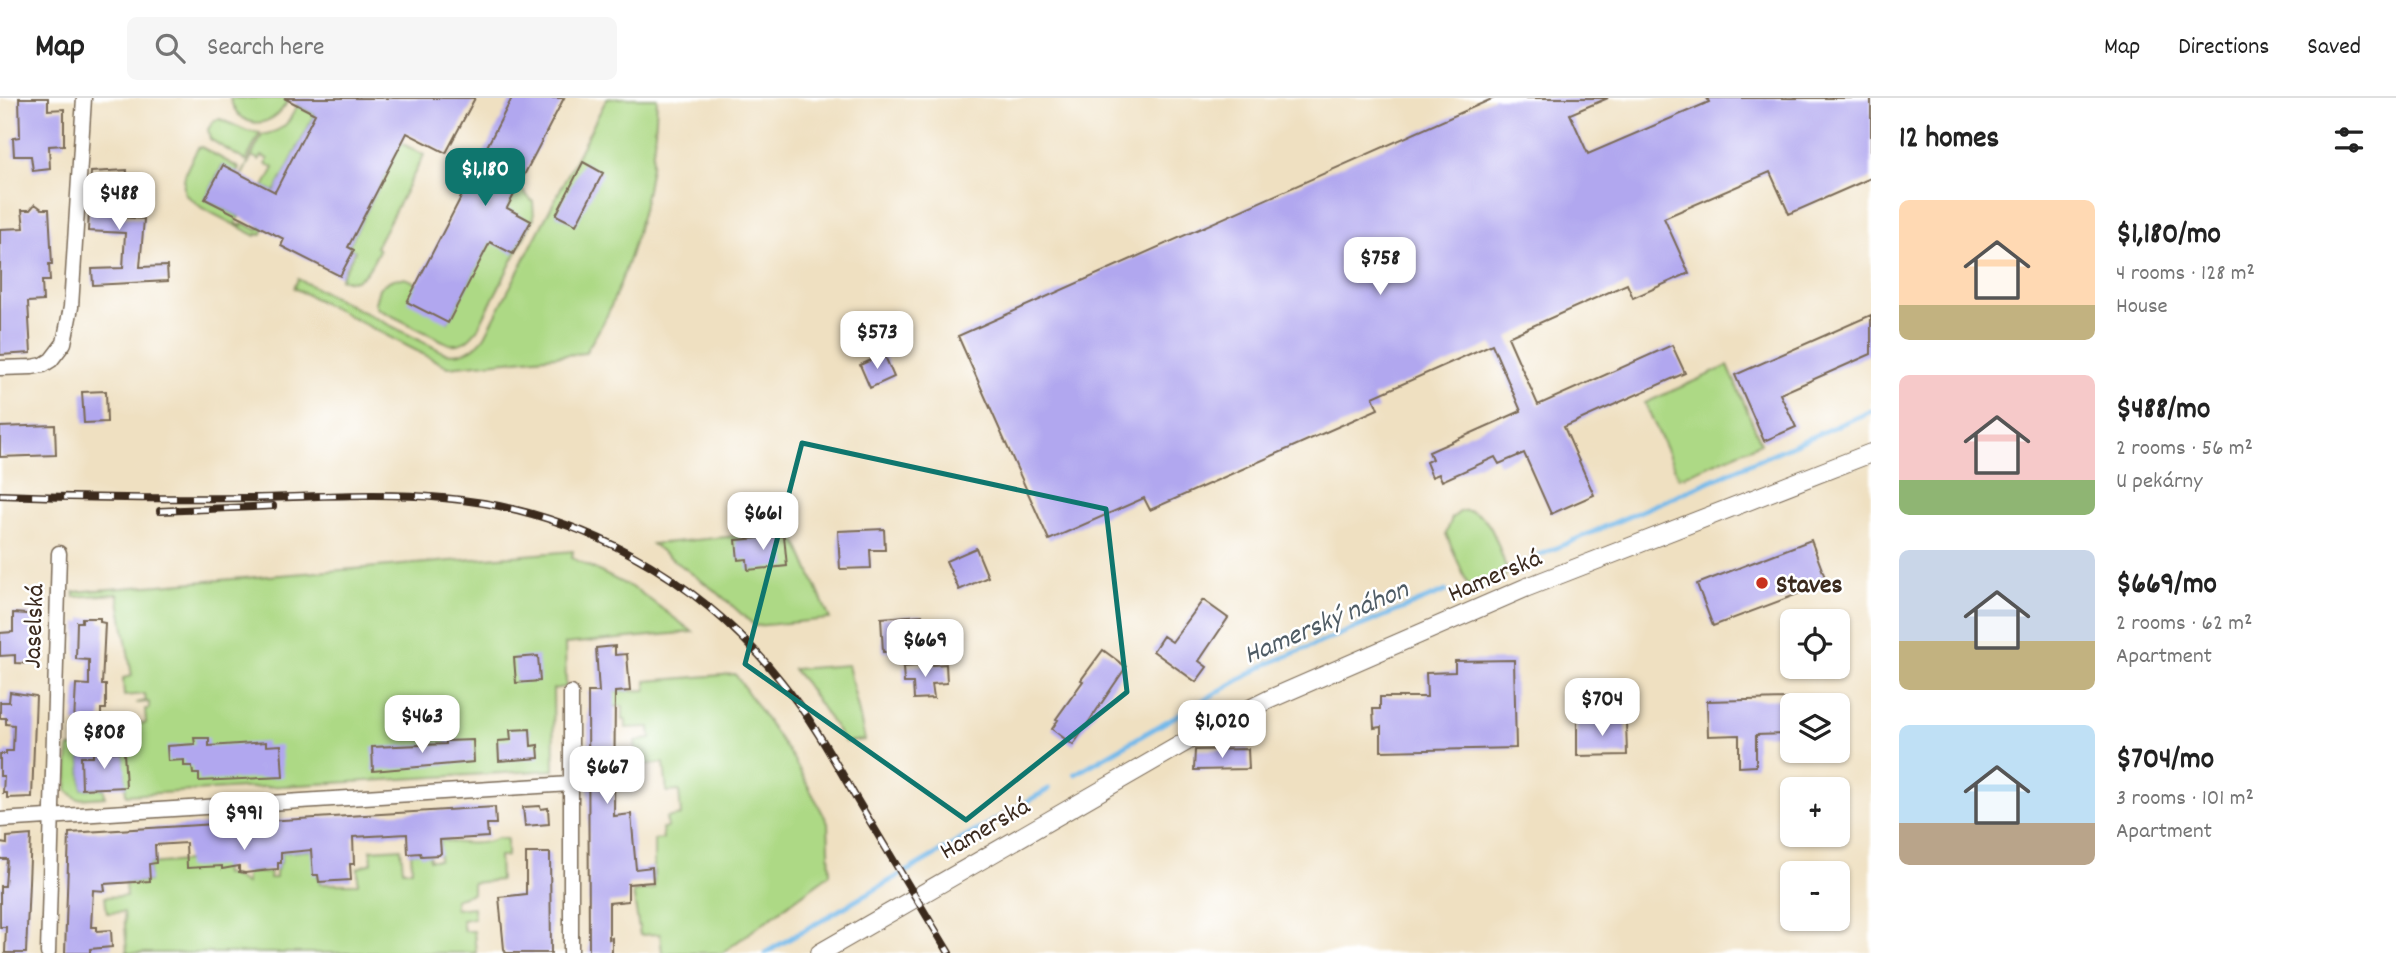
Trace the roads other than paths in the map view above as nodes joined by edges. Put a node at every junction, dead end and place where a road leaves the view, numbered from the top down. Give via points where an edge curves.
1 (85, 98) edge
2 (0, 368) edge
3 (1871, 453) edge
4 (59, 553) dead end
5 (571, 693) dead end
6 (570, 785) junction
7 (51, 818) junction
8 (0, 820) edge
9 (48, 953) edge
10 (571, 953) edge
11 (820, 953) edge

1 - 2 street via 71,307 64,343 43,365
3 - 11 street, Hamerská via 1525,588 1270,699 1201,733
4 - 7 street, Jaselská
5 - 6 street
6 - 7 street
6 - 10 street
7 - 8 street
7 - 9 street, Jaselská

